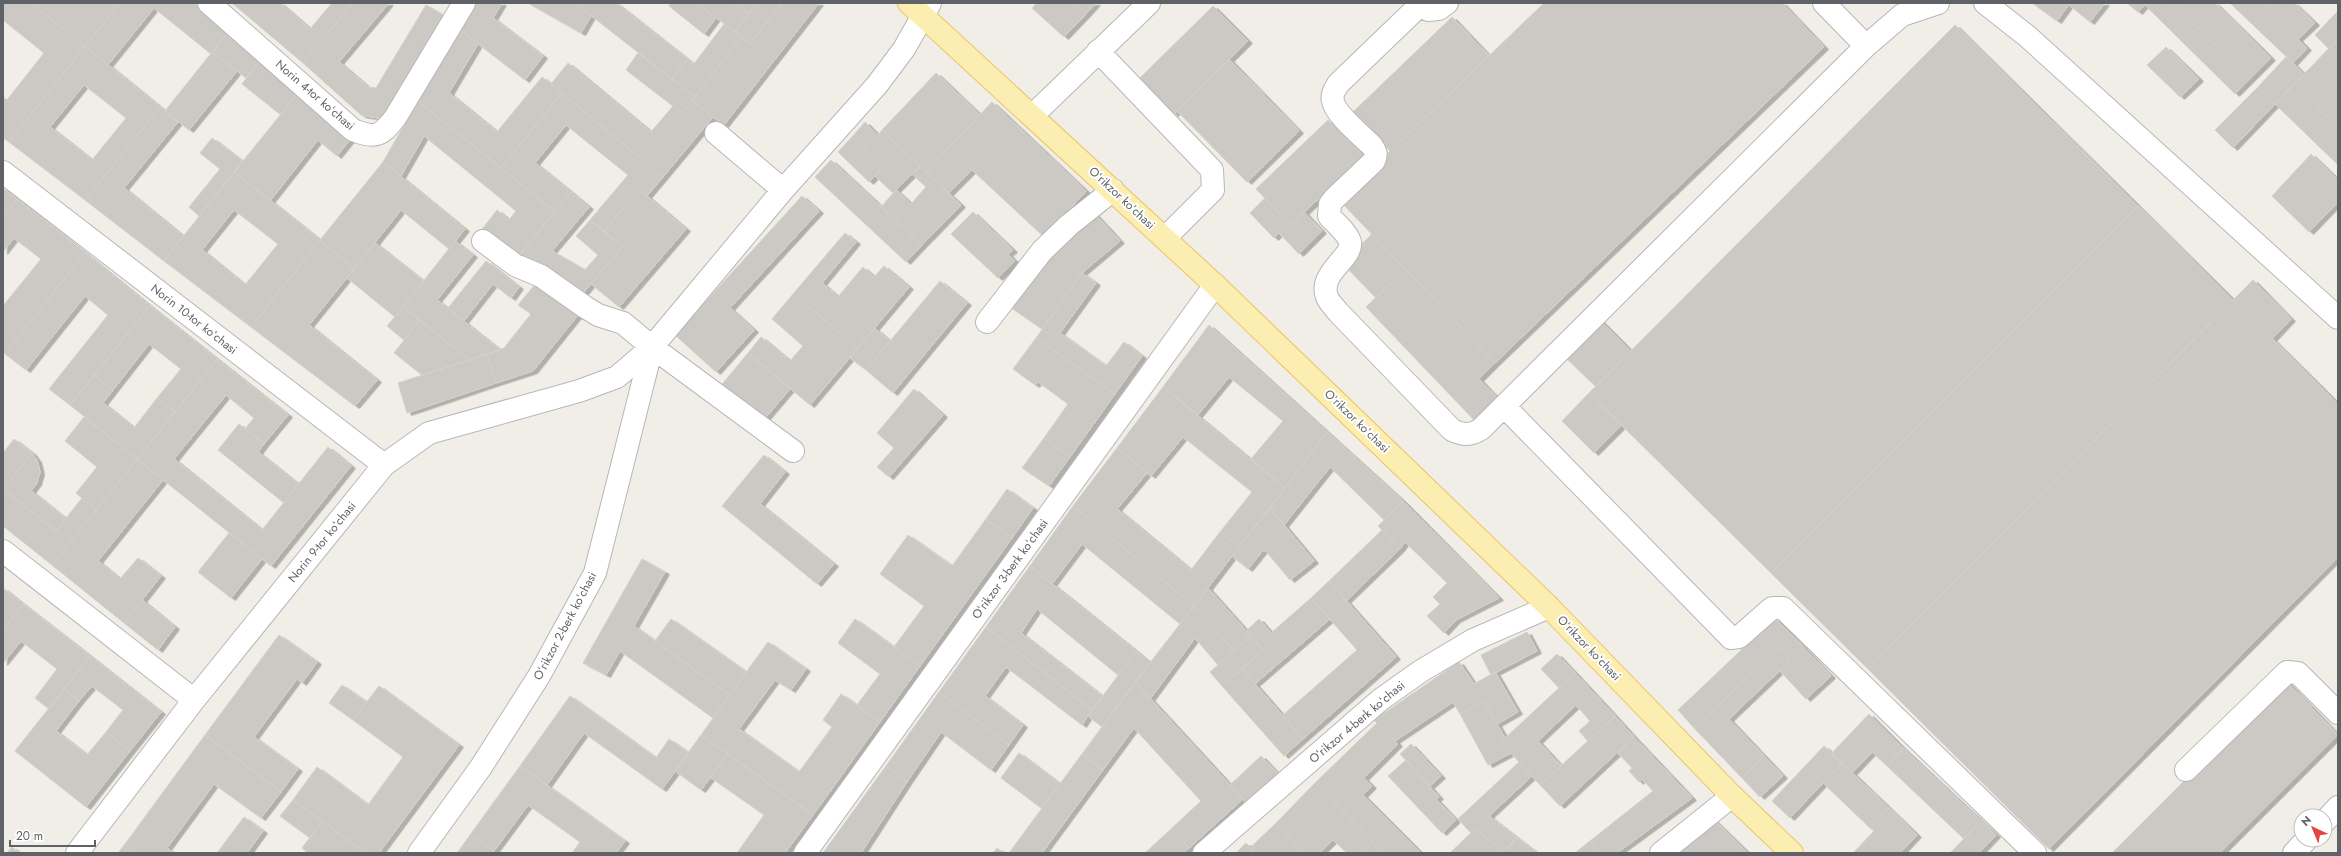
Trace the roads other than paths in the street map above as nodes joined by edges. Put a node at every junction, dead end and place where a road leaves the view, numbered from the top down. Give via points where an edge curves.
1 (209, 3) edge
2 (464, 3) edge
3 (1149, 3) edge
4 (1447, 3) edge
5 (1824, 3) edge
6 (1938, 3) edge
7 (1985, 3) edge
8 (1421, 4) edge
9 (921, 7) edge
10 (1866, 46) junction
11 (1098, 51) junction
12 (1033, 115) junction
13 (716, 133) dead end
14 (3, 172) edge
15 (783, 190) junction
16 (1113, 190) junction
17 (1165, 238) junction
18 (483, 241) dead end
19 (1215, 285) junction
20 (2338, 318) edge
21 (987, 322) dead end
22 (652, 347) junction
23 (1504, 406) junction
24 (793, 451) dead end
25 (384, 465) junction
26 (3, 551) edge
27 (1549, 606) junction
28 (194, 700) junction
29 (2334, 702) edge
30 (2186, 770) dead end
31 (1732, 796) junction
32 (77, 853) edge
33 (419, 853) edge
34 (805, 853) edge
35 (1204, 853) edge
36 (1661, 853) edge
37 (1792, 853) edge
38 (2035, 853) edge

1 - 2 street, Norin 4-tor koʻchasi via 353,130 369,136 384,132 395,118
3 - 11 street
4 - 8 street via 1440,9 1428,10
5 - 10 street
6 - 10 street via 1902,15
7 - 20 street via 2027,36
8 - 23 street via 1338,84 1333,92 1336,109 1372,146 1376,156 1374,161 1330,204 1329,216 1350,243 1349,250 1332,270 1326,285 1327,296 1338,312 1452,430 1462,435 1472,434 1481,429
9 - 12 main road, Oʻrikzor koʻchasi
9 - 15 street, Norin 9-tor koʻchasi via 904,49 877,85
10 - 23 street
11 - 12 street
11 - 17 street via 1212,170 1213,190
12 - 16 main road, Oʻrikzor koʻchasi
13 - 15 street
14 - 25 street, Norin 10-tor koʻchasi
15 - 22 street, Norin 9-tor koʻchasi
16 - 17 main road, Oʻrikzor koʻchasi
16 - 21 street via 1069,225 1042,251
17 - 19 main road, Oʻrikzor koʻchasi
18 - 22 street via 515,265 541,276 584,307 623,324
19 - 27 main road, Oʻrikzor koʻchasi
19 - 34 street, Oʻrikzor 3-berk koʻchasi
22 - 24 street
22 - 25 street, Norin 9-tor koʻchasi via 617,377 579,391 429,433
22 - 33 street, Oʻrikzor 2-berk koʻchasi via 595,573 539,676 481,767
23 - 38 street via 1731,638 1739,637 1772,608 1783,608
25 - 28 street, Norin 9-tor koʻchasi
26 - 28 street
27 - 31 main road, Oʻrikzor koʻchasi
27 - 35 street, Oʻrikzor 4-berk koʻchasi via 1474,640 1421,671 1380,700
28 - 32 street, Norin 9-tor koʻchasi
29 - 30 street via 2298,674 2286,672
31 - 36 street
31 - 37 main road, Oʻrikzor koʻchasi

